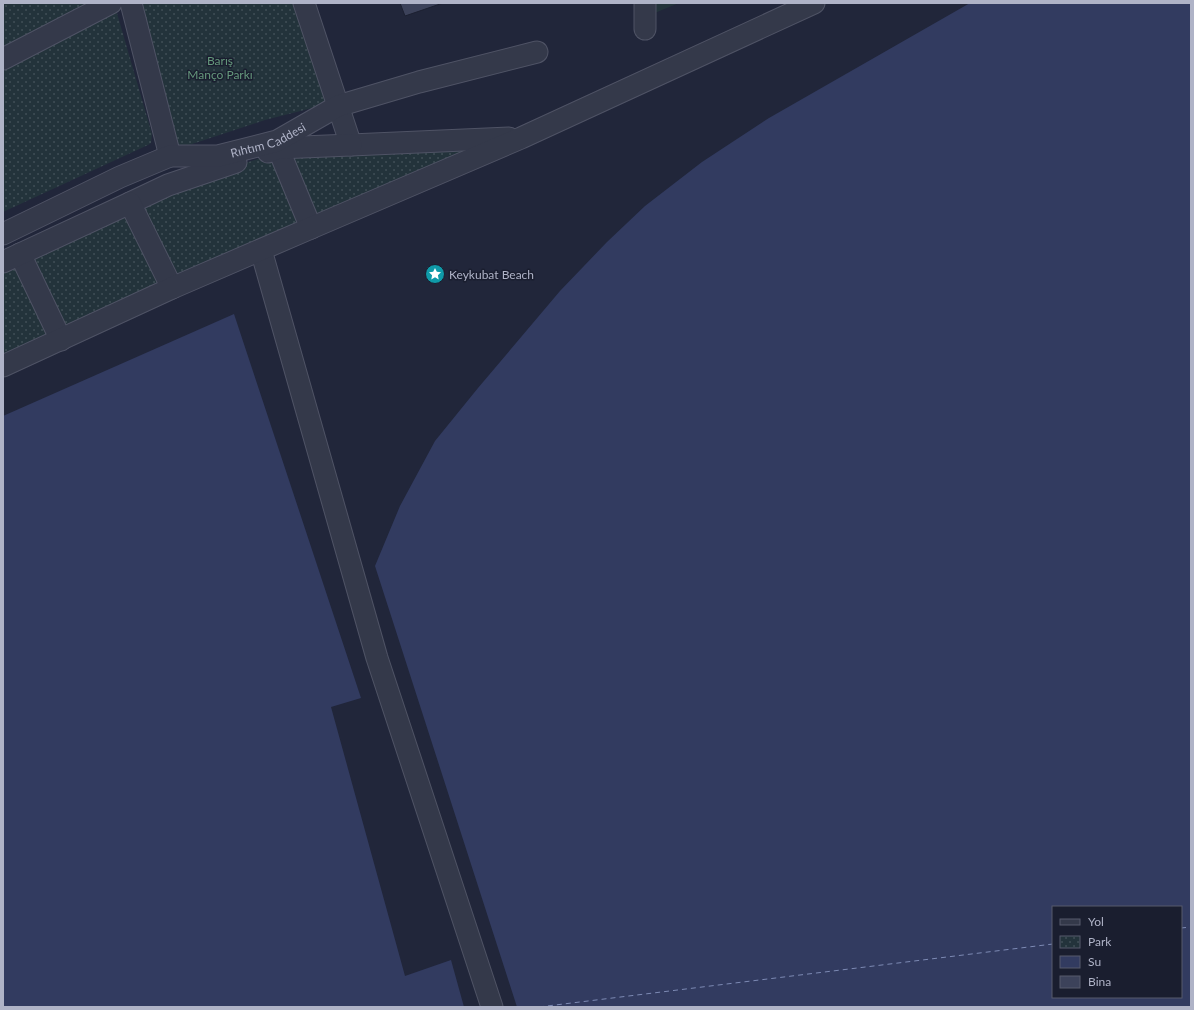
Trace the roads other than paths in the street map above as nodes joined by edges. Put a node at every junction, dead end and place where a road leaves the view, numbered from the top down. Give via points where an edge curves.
1 (111, 3) edge
2 (131, 3) edge
3 (304, 3) edge
4 (645, 3) edge
5 (814, 3) edge
6 (645, 29) dead end
7 (537, 52) dead end
8 (3, 59) edge
9 (338, 106) junction
10 (521, 138) junction
11 (351, 145) junction
12 (278, 148) junction
13 (170, 156) junction
14 (130, 203) junction
15 (311, 228) junction
16 (3, 234) edge
17 (261, 250) junction
18 (12, 258) edge
19 (172, 288) junction
20 (61, 340) junction
21 (3, 366) edge
22 (492, 1007) edge

1 - 8 street
2 - 13 street
3 - 9 street
4 - 6 street
5 - 10 street
7 - 9 street, Rıhtım Caddesi
9 - 11 street
9 - 13 street, Rıhtım Caddesi via 277,141 218,156
10 - 11 street
10 - 15 street
11 - 12 street
12 - 14 street via 168,184
12 - 15 street
13 - 16 street, Rıhtım Caddesi via 120,177
14 - 18 street
14 - 19 street
15 - 17 street
17 - 19 street
17 - 22 street via 377,658
18 - 20 street
19 - 20 street
20 - 21 street

